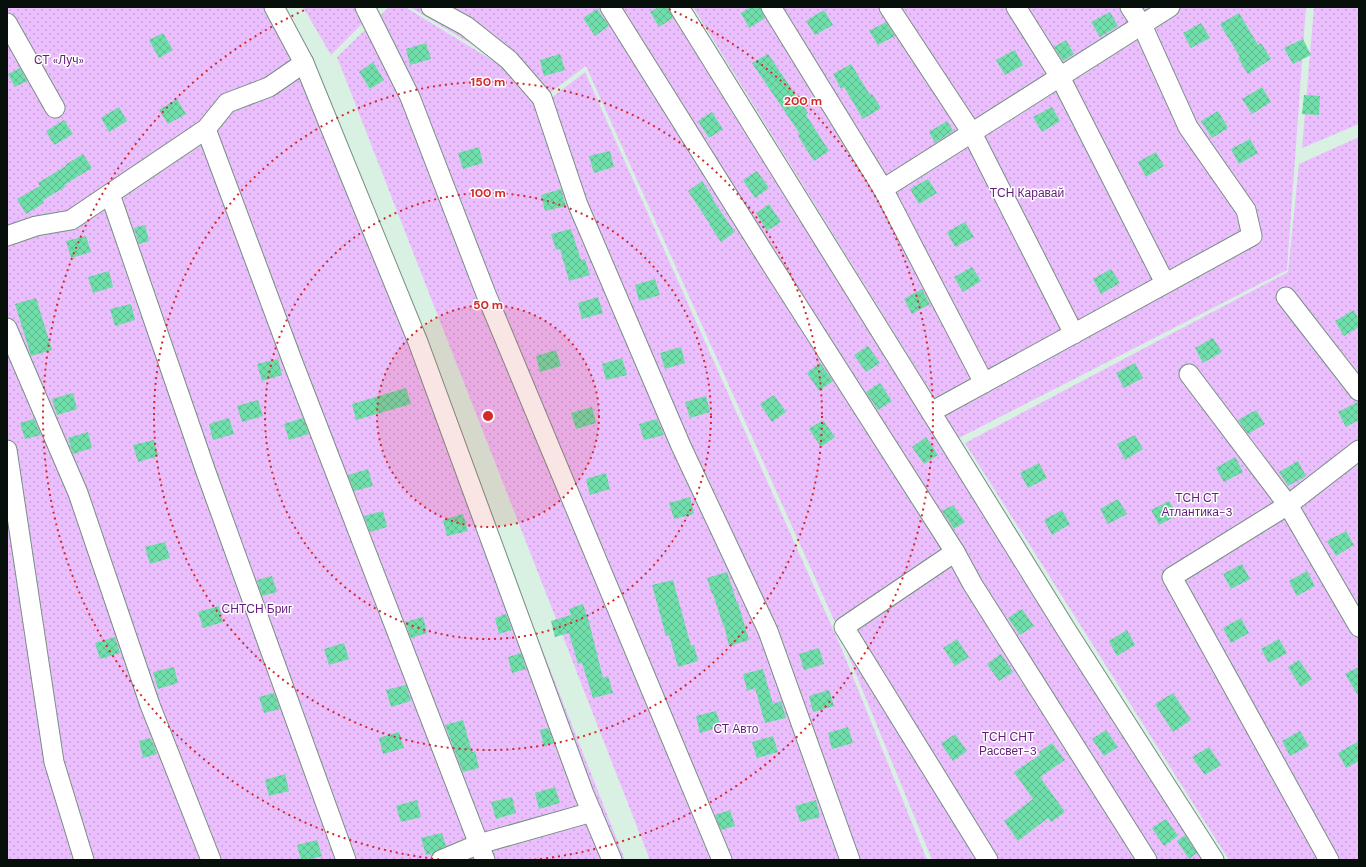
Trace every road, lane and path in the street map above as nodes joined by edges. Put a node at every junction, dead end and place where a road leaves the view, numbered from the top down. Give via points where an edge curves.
1 (274, 7) edge
2 (365, 7) edge
3 (431, 7) edge
4 (610, 7) edge
5 (679, 7) edge
6 (771, 7) edge
7 (889, 7) edge
8 (1016, 7) edge
9 (1130, 7) edge
10 (1170, 7) edge
11 (7, 23) edge
12 (1142, 25) junction
13 (304, 63) junction
14 (1060, 77) junction
15 (55, 108) dead end
16 (206, 129) junction
17 (972, 133) junction
18 (883, 189) junction
19 (110, 194) junction
20 (7, 236) edge
21 (1165, 284) junction
22 (1286, 297) dead end
23 (7, 328) edge
24 (1074, 334) junction
25 (1189, 374) dead end
26 (984, 383) junction
27 (1359, 391) edge
28 (931, 412) junction
29 (7, 450) edge
30 (1359, 450) edge
31 (1288, 505) junction
32 (955, 552) junction
33 (1359, 626) edge
34 (592, 812) junction
35 (482, 852) edge
36 (84, 860) edge
37 (211, 860) edge
38 (346, 860) edge
39 (441, 860) edge
40 (612, 860) edge
41 (722, 860) edge
42 (850, 860) edge
43 (988, 860) edge
44 (1147, 860) edge
45 (1214, 860) edge
46 (1329, 860) edge

1 - 13 street
2 - 41 street via 410,97 486,294
3 - 42 street via 466,26 509,60 542,98 578,205 681,446 768,631
4 - 32 street
5 - 28 street
6 - 18 street
7 - 17 street
8 - 14 street
9 - 12 street
10 - 12 street
11 - 15 street
12 - 14 street
12 - 21 street via 1188,127 1246,210 1252,236
13 - 16 street via 269,87 227,103
13 - 34 street via 418,342
14 - 17 street
14 - 21 street
16 - 19 street
16 - 35 street via 292,360
17 - 18 street
17 - 24 street
18 - 26 street
19 - 20 street via 71,220 36,226
19 - 38 street via 206,472
21 - 24 street
22 - 27 street
23 - 37 street via 78,493 150,705
24 - 26 street
25 - 31 street
26 - 28 street
28 - 45 street
29 - 36 street via 54,762
30 - 31 street
31 - 33 street
31 - 46 street via 1172,577
32 - 43 street via 844,627
32 - 44 street via 973,585
34 - 35 street
34 - 40 street
35 - 39 street

